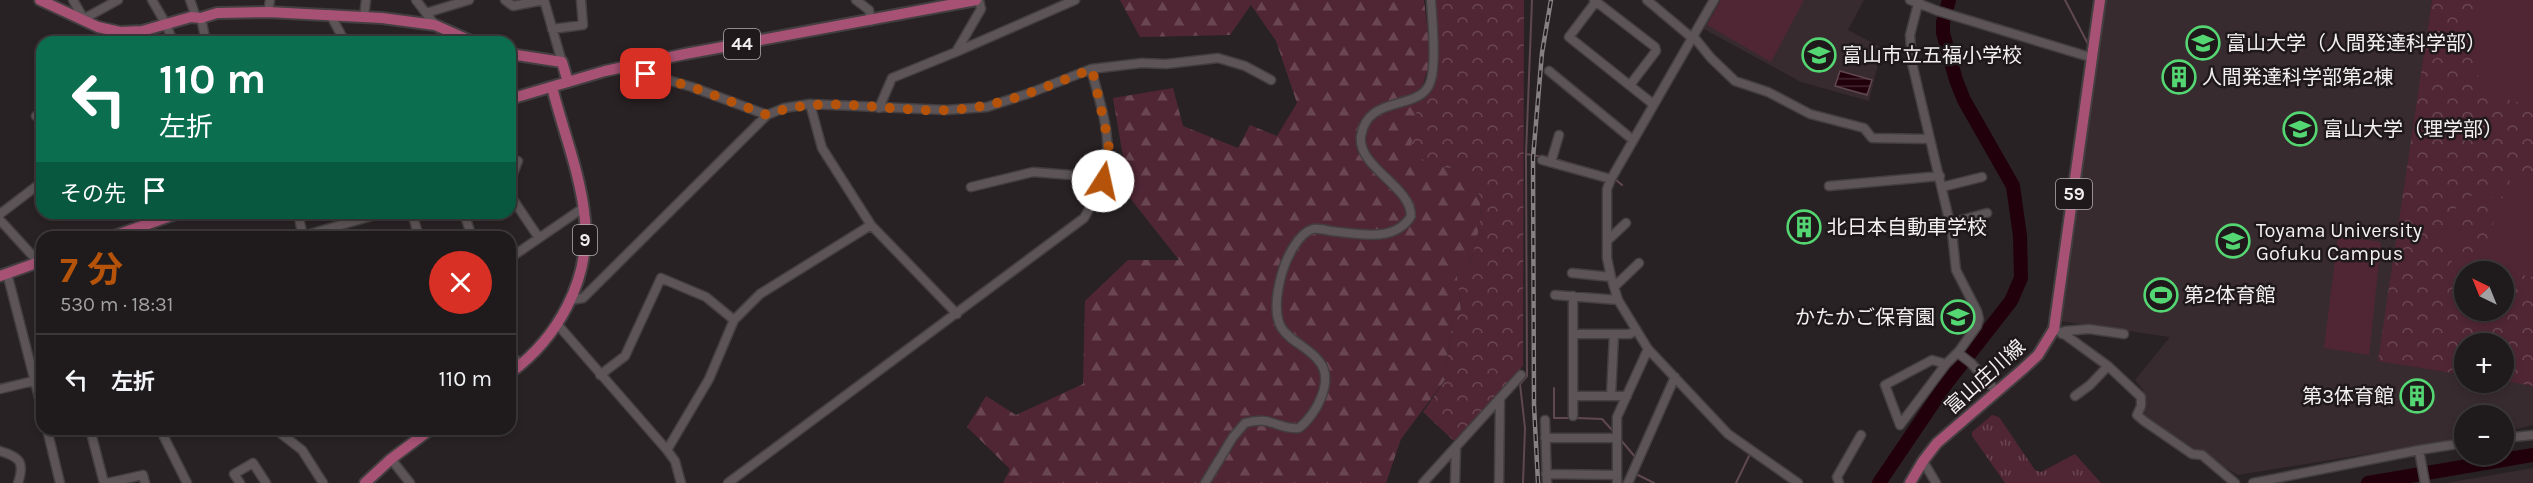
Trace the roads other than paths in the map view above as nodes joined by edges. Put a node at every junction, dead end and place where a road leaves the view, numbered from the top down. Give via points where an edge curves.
1 (40, 0) edge
2 (73, 0) edge
3 (118, 0) edge
4 (152, 0) edge
5 (190, 0) edge
6 (270, 0) edge
7 (366, 0) edge
8 (416, 0) edge
9 (469, 0) edge
10 (505, 0) edge
11 (544, 0) edge
12 (581, 0) edge
13 (856, 0) edge
14 (978, 0) edge
15 (1075, 0) edge
16 (1431, 0) edge
17 (1596, 0) edge
18 (1714, 0) edge
19 (2100, 0) edge
20 (1649, 1) edge
21 (1916, 1) edge
22 (940, 4) edge
23 (268, 12) junction
24 (426, 13) junction
25 (330, 14) junction
26 (199, 17) junction
27 (364, 17) junction
28 (85, 21) junction
29 (871, 21) junction
30 (166, 24) junction
31 (435, 25) junction
32 (552, 29) junction
33 (126, 35) edge
34 (171, 36) edge
35 (204, 36) edge
36 (342, 36) edge
37 (460, 36) edge
38 (1692, 36) junction
39 (956, 52) junction
40 (516, 55) edge
41 (2093, 58) junction
42 (562, 62) junction
43 (630, 66) junction
44 (1092, 69) junction
45 (1549, 71) dead end
46 (1271, 80) dead end
47 (568, 82) junction
48 (1630, 85) junction
49 (552, 87) junction
50 (516, 97) edge
51 (810, 104) junction
52 (1653, 104) junction
53 (879, 108) junction
54 (767, 115) junction
55 (1559, 135) dead end
56 (1929, 139) junction
57 (1633, 140) junction
58 (518, 161) dead end
59 (516, 166) edge
60 (1940, 176) junction
61 (1982, 177) dead end
62 (1611, 179) junction
63 (1102, 184) junction
64 (1829, 186) dead end
65 (36, 187) edge
66 (971, 187) dead end
67 (1942, 187) junction
68 (516, 204) edge
69 (583, 208) junction
70 (1987, 213) dead end
71 (0, 214) edge
72 (162, 219) edge
73 (361, 219) edge
74 (0, 220) edge
75 (1626, 223) dead end
76 (1950, 223) junction
77 (871, 225) junction
78 (128, 231) edge
79 (320, 231) edge
80 (539, 238) junction
81 (1607, 241) junction
82 (516, 254) edge
83 (36, 258) edge
84 (1639, 263) dead end
85 (36, 264) edge
86 (1572, 273) dead end
87 (4, 274) edge
88 (1611, 277) junction
89 (1614, 287) junction
90 (1555, 295) dead end
91 (1573, 296) junction
92 (571, 300) junction
93 (1618, 300) junction
94 (957, 314) junction
95 (734, 320) junction
96 (558, 325) junction
97 (1636, 329) junction
98 (2058, 331) junction
99 (1573, 334) junction
100 (1614, 334) junction
101 (2124, 334) dead end
102 (1648, 349) junction
103 (1960, 355) junction
104 (516, 361) edge
105 (1946, 364) junction
106 (520, 365) junction
107 (2108, 366) junction
108 (516, 368) edge
109 (36, 374) edge
110 (600, 375) junction
111 (1521, 375) dead end
112 (1675, 377) junction
113 (36, 380) edge
114 (0, 389) edge
115 (1997, 392) junction
116 (1573, 396) junction
117 (1611, 396) junction
118 (1627, 396) junction
119 (2075, 396) dead end
120 (1500, 398) junction
121 (1573, 416) dead end
122 (1545, 420) dead end
123 (48, 435) edge
124 (92, 435) edge
125 (163, 435) edge
126 (283, 435) edge
127 (423, 435) edge
128 (1861, 435) dead end
129 (2533, 435) edge
130 (2514, 437) edge
131 (1545, 438) junction
132 (1617, 438) junction
133 (2454, 445) edge
134 (1456, 447) junction
135 (667, 450) junction
136 (0, 451) edge
137 (2419, 452) junction
138 (391, 459) junction
139 (1923, 460) junction
140 (1546, 478) edge
141 (1617, 479) edge
142 (2425, 481) edge
143 (18, 483) edge
144 (60, 483) edge
145 (105, 483) edge
146 (145, 483) edge
147 (187, 483) edge
148 (240, 483) edge
149 (266, 483) edge
150 (323, 483) edge
151 (365, 483) edge
152 (411, 483) edge
153 (681, 483) edge
154 (728, 483) edge
155 (1204, 483) edge
156 (1423, 483) edge
157 (1455, 483) edge
158 (1499, 483) edge
159 (1628, 483) edge
160 (1798, 483) edge
161 (1839, 483) edge
162 (1910, 483) edge
163 (1936, 483) edge
164 (2235, 483) edge
165 (2253, 483) edge

1 - 28 main road
2 - 28 street
3 - 28 street
4 - 30 street
5 - 26 street
6 - 23 street
7 - 27 street
8 - 24 street
9 - 24 street
10 - 11 street via 513,6
11 - 32 street
12 - 32 street via 582,25
13 - 29 street via 869,10
14 - 22 main road, 44
14 - 39 street via 981,9
15 - 39 street
16 - 155 street via 1433,47 1429,87 1379,110 1365,124 1361,136 1367,156 1405,199 1411,216 1388,234 1313,229 1303,235 1282,270 1277,292 1278,317 1288,335 1320,361 1322,396 1315,411 1299,428 1266,420 1245,423
17 - 48 street via 1655,47 1656,51
17 - 48 street via 1569,36
18 - 38 street
19 - 41 main road, 富山庄川線 / 59
20 - 38 street
21 - 41 street
21 - 56 street via 1910,35 1912,63
22 - 29 main road, 44
23 - 25 main road
23 - 26 main road via 237,11
24 - 31 street
25 - 27 main road
25 - 36 street
26 - 30 main road
26 - 35 street
27 - 31 main road
28 - 33 main road
29 - 43 main road, 44
30 - 33 main road
30 - 34 street
31 - 37 main road
32 - 42 street
38 - 52 street
38 - 56 street via 1736,81 1810,114 1864,128 1872,138
39 - 53 street via 892,78
40 - 42 main road
41 - 98 main road, 富山庄川線 / 59
42 - 47 main road
43 - 47 main road, 44
43 - 54 street
44 - 46 street via 1218,58
44 - 53 street via 987,107
44 - 63 street via 1109,144
45 - 57 street
47 - 49 main road, 44
48 - 52 street
49 - 50 main road, 44
49 - 69 main road, 9
51 - 53 street
51 - 54 street
51 - 77 street via 822,148
52 - 57 street
54 - 92 street via 584,298
55 - 62 street via 1549,160
56 - 60 street
57 - 62 street
58 - 59 street
60 - 64 street
60 - 67 street
61 - 67 street
62 - 81 street via 1607,189
63 - 66 street via 1071,175 1033,172
63 - 94 street via 1084,218
65 - 71 street
67 - 76 street
68 - 80 street
69 - 80 street
69 - 92 main road, 9 via 581,269
70 - 76 street
72 - 78 main road
73 - 79 street
74 - 83 street
75 - 81 street
76 - 103 street via 1956,270 1978,319
77 - 94 street
77 - 95 street via 760,294
80 - 82 street
81 - 88 street
84 - 89 street
85 - 87 main road
86 - 88 street
87 - 109 street
88 - 89 street
89 - 93 street
90 - 91 street
91 - 93 street
91 - 99 street
92 - 96 main road, 9
93 - 97 street
94 - 154 street
95 - 110 street via 706,297 661,278 624,356
95 - 135 street via 709,379
96 - 106 main road, 9
96 - 110 street
97 - 100 street via 1630,334
97 - 102 street
98 - 101 street via 2089,329
98 - 107 street
98 - 115 main road, 富山庄川線 / 59
99 - 100 street
99 - 116 street
100 - 117 street
102 - 112 street
102 - 118 street
103 - 105 street
103 - 115 street
104 - 106 street
105 - 105 street via 1939,373 1900,426 1885,385 1932,360
106 - 108 main road, 9
107 - 119 street
107 - 164 street via 2141,397 2137,415 2192,454 2202,456
110 - 135 street
111 - 120 street
112 - 159 street
112 - 160 street via 1728,434
113 - 114 street
115 - 139 main road, 富山庄川線 / 59 via 1937,443
116 - 117 street
116 - 121 street
117 - 118 street
118 - 132 street via 1617,417
120 - 134 street
120 - 158 street
122 - 131 street
123 - 144 street
124 - 145 street
125 - 147 street
126 - 150 street via 302,450
127 - 138 main road
128 - 161 street via 1837,477
129 - 130 street
131 - 132 street
131 - 140 street
132 - 141 street
133 - 137 street
134 - 156 street
134 - 157 street
135 - 153 street via 675,461
136 - 143 street via 14,455 22,467
137 - 142 street
137 - 165 street
138 - 151 main road
138 - 152 street
139 - 162 main road, 富山庄川線 / 59
139 - 163 street
140 - 141 street
145 - 146 street via 143,475
148 - 149 street via 234,474 253,463

